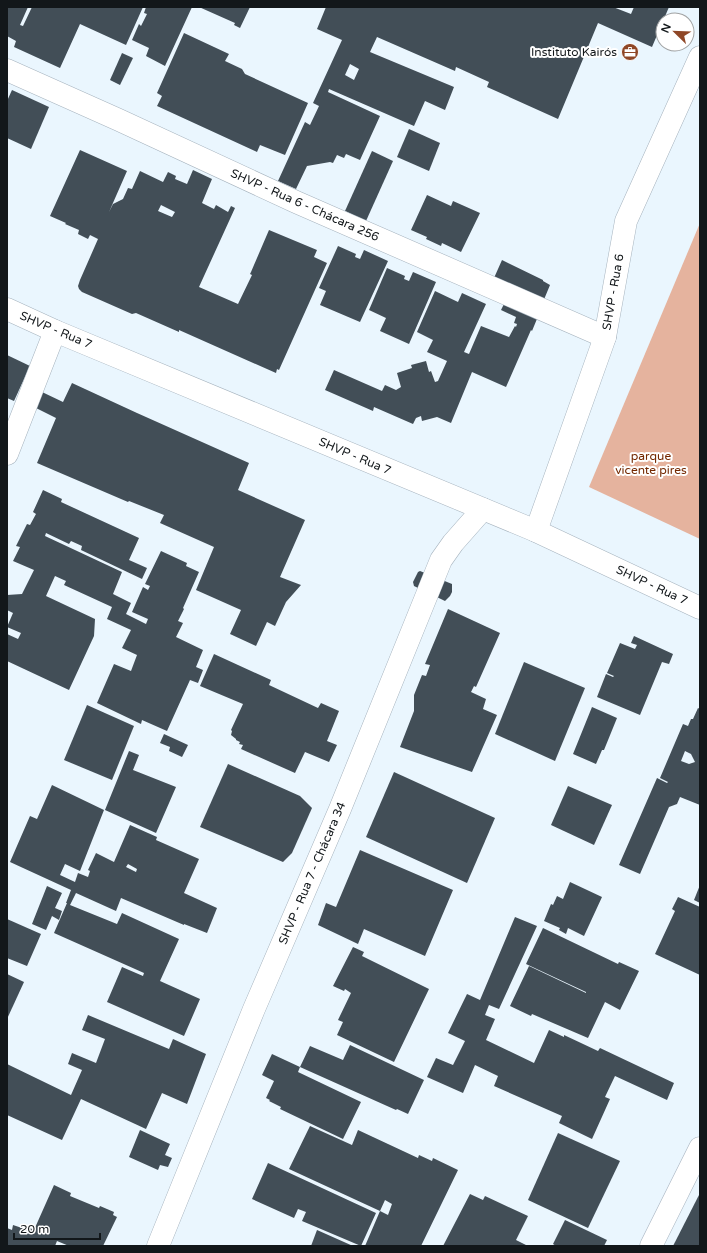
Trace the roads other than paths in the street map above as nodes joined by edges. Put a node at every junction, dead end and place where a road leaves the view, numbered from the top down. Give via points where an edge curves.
1 (700, 57) edge
2 (7, 70) edge
3 (7, 309) edge
4 (55, 331) junction
5 (605, 338) junction
6 (7, 454) edge
7 (483, 509) junction
8 (536, 531) junction
9 (700, 608) edge
10 (700, 1148) edge
11 (158, 1246) edge
12 (650, 1246) edge

1 - 5 street, SHVP - Rua 6 via 626,221
2 - 5 street, SHVP - Rua 6 - Chácara 256 via 296,202
3 - 4 street, SHVP - Rua 7
4 - 6 street
4 - 7 street, SHVP - Rua 7
5 - 8 street, SHVP - Rua 6
7 - 8 street, SHVP - Rua 7
7 - 11 street, SHVP - Rua 7 - Chácara 34 via 441,560
8 - 9 street, SHVP - Rua 7
10 - 12 street

